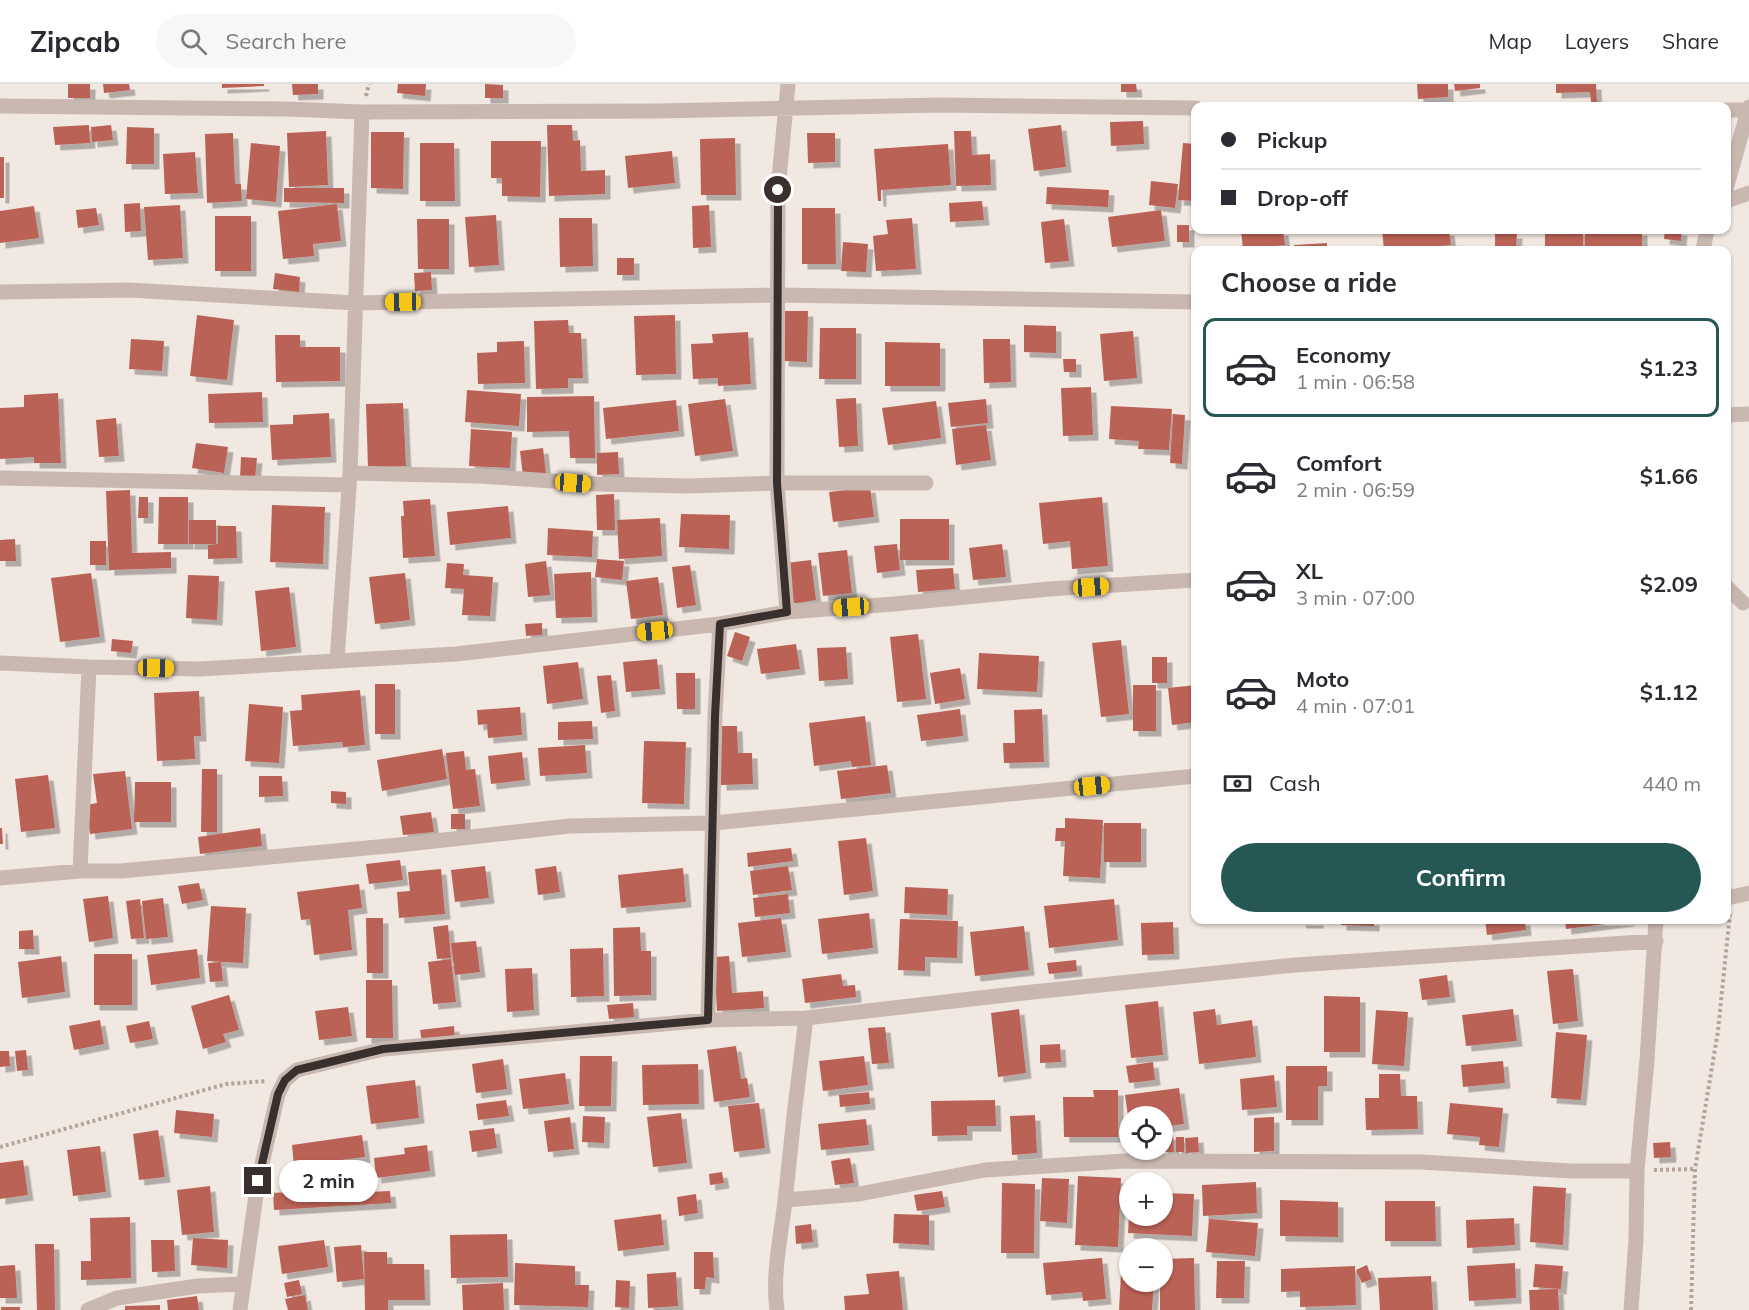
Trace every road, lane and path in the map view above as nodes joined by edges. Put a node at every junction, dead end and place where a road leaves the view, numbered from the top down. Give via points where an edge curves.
1 (788, 84) edge
2 (0, 106) edge
3 (1191, 108) edge
4 (786, 109) junction
5 (1748, 109) edge
6 (1731, 110) edge
7 (362, 112) junction
8 (1731, 171) edge
9 (1749, 193) edge
10 (1731, 199) edge
11 (0, 292) edge
12 (778, 295) junction
13 (1191, 302) edge
14 (356, 303) junction
15 (1749, 414) edge
16 (1731, 415) edge
17 (0, 478) edge
18 (350, 479) junction
19 (777, 483) junction
20 (926, 483) dead end
21 (1191, 580) edge
22 (1731, 590) edge
23 (1746, 603) edge
24 (787, 612) junction
25 (720, 624) junction
26 (337, 661) junction
27 (0, 663) edge
28 (89, 668) junction
29 (1191, 776) edge
30 (713, 823) junction
31 (80, 871) junction
32 (0, 878) edge
33 (1749, 893) edge
34 (1731, 897) edge
35 (1656, 924) edge
36 (1727, 924) edge
37 (1656, 941) junction
38 (806, 1018) junction
39 (708, 1020) junction
40 (285, 1080) junction
41 (0, 1147) edge
42 (1695, 1169) junction
43 (1637, 1171) junction
44 (785, 1200) junction
45 (243, 1284) junction
46 (88, 1310) edge
47 (240, 1310) edge
48 (777, 1310) edge
49 (1631, 1310) edge
50 (1691, 1310) edge

1 - 4 street
2 - 7 street
3 - 4 street via 940,105
4 - 7 street
4 - 12 street via 778,190
5 - 6 street
5 - 8 street
7 - 14 street
9 - 10 street
11 - 14 street via 129,290
12 - 13 street
12 - 14 street
12 - 19 street
14 - 18 street
15 - 16 street
17 - 18 street
18 - 19 street via 479,476 597,484
18 - 26 street
19 - 20 street
19 - 24 street
21 - 24 street
22 - 23 street
24 - 25 street
25 - 26 street via 456,654
25 - 30 street
26 - 28 street via 200,669
27 - 28 street
28 - 31 street
29 - 30 street
30 - 31 street via 570,826 121,871
30 - 39 street
31 - 32 street
33 - 34 street
35 - 37 street
36 - 42 path via 1718,1031
37 - 38 street via 1295,965
37 - 43 street
38 - 39 street
38 - 44 street
39 - 40 street via 383,1049 297,1070
40 - 41 path via 226,1084
40 - 45 street via 278,1094 258,1181
42 - 43 path
42 - 50 path
43 - 44 street via 1421,1162 1125,1161 985,1170 859,1194
43 - 49 street
44 - 48 street
45 - 46 street via 117,1298
45 - 47 street

